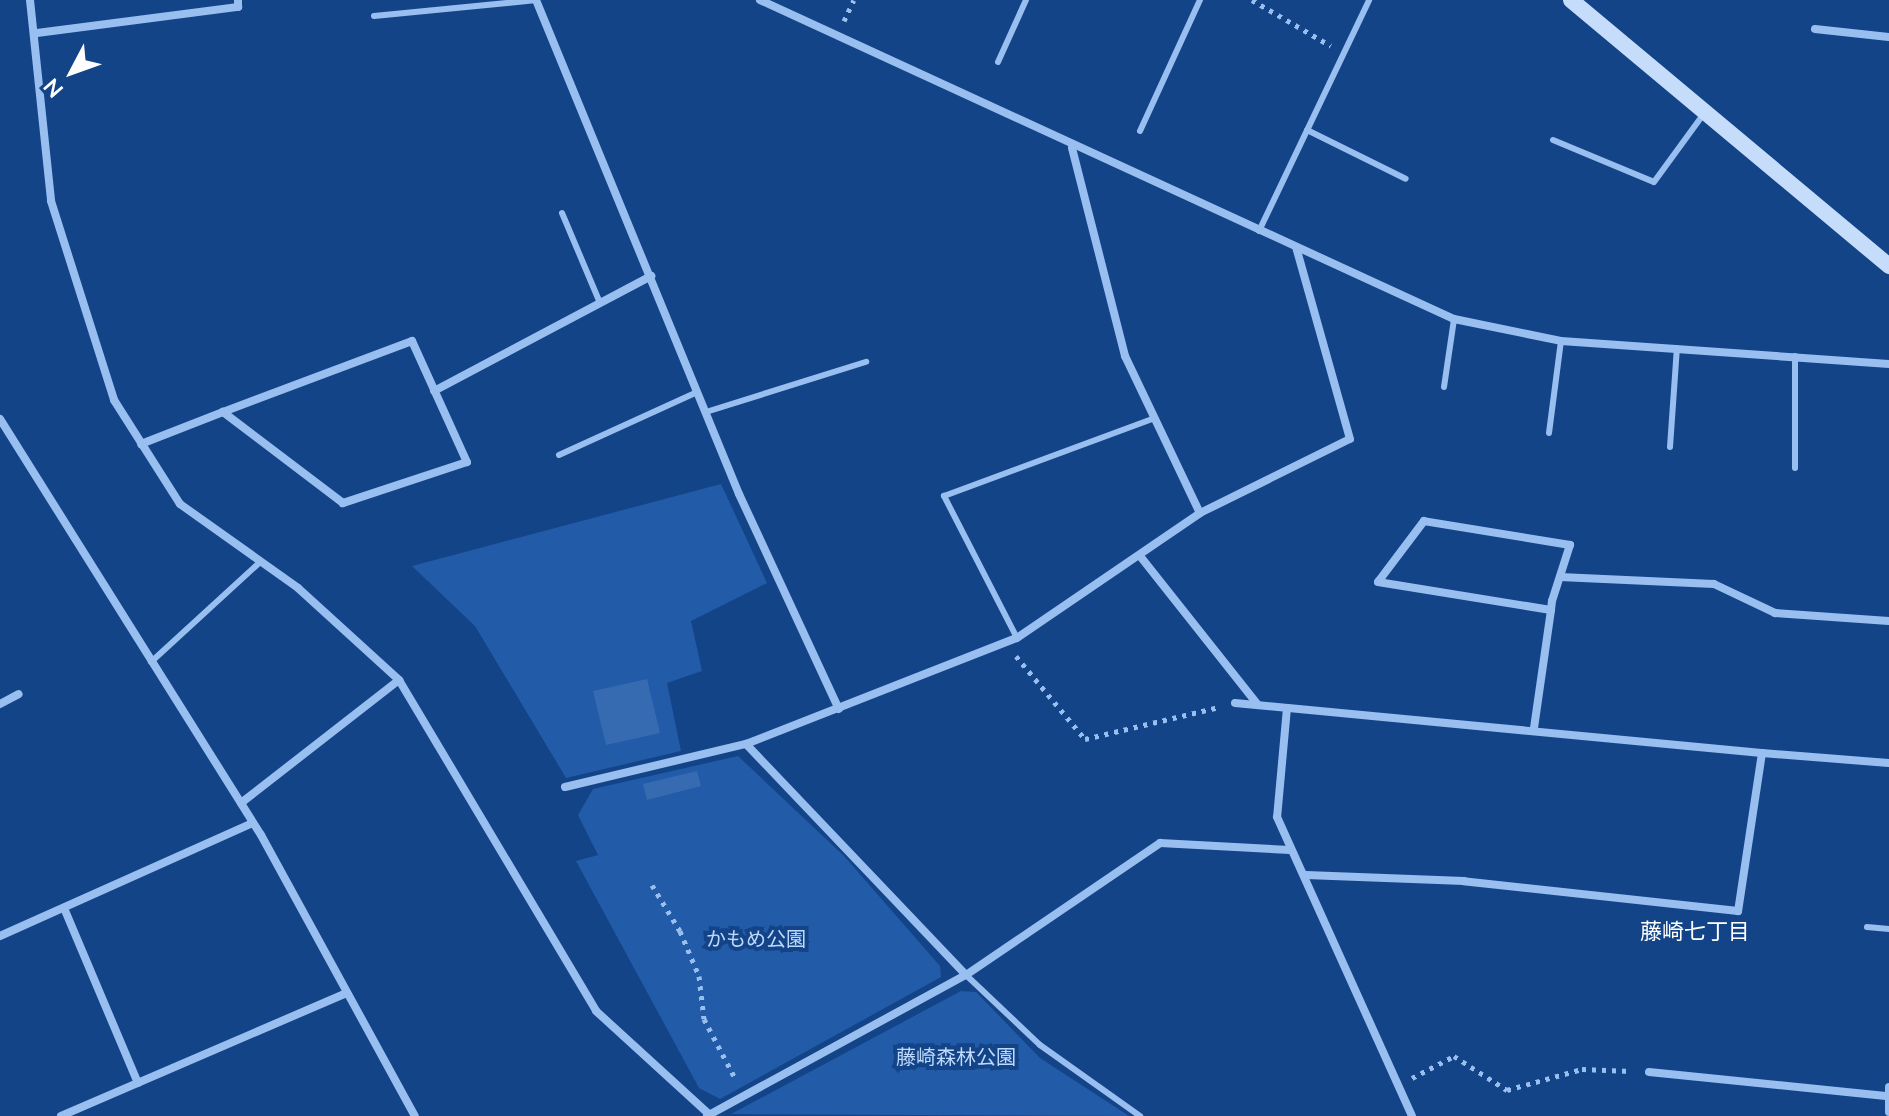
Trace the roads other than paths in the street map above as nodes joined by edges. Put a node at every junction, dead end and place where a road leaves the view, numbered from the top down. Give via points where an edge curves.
1 (30, 0) edge
2 (238, 0) edge
3 (536, 0) edge
4 (760, 0) edge
5 (1026, 0) edge
6 (1200, 0) edge
7 (1369, 0) edge
8 (1571, 0) edge
9 (374, 16) dead end
10 (1815, 29) dead end
11 (37, 33) junction
12 (1889, 37) edge
13 (998, 62) dead end
14 (1705, 112) junction
15 (1307, 130) junction
16 (1140, 131) dead end
17 (1553, 140) dead end
18 (1072, 148) junction
19 (1406, 179) dead end
20 (562, 213) dead end
21 (1259, 231) junction
22 (1296, 247) junction
23 (1889, 266) edge
24 (651, 276) junction
25 (600, 303) junction
26 (1454, 319) junction
27 (1561, 341) junction
28 (1677, 348) junction
29 (1795, 356) junction
30 (866, 362) dead end
31 (1889, 364) edge
32 (1444, 387) dead end
33 (434, 391) junction
34 (697, 392) junction
35 (223, 412) junction
36 (706, 412) junction
37 (0, 419) edge
38 (1152, 419) junction
39 (1549, 433) dead end
40 (141, 444) junction
41 (1670, 447) dead end
42 (559, 455) dead end
43 (1795, 468) dead end
44 (1200, 513) junction
45 (1140, 556) junction
46 (260, 562) junction
47 (1560, 577) junction
48 (1551, 610) junction
49 (1889, 621) edge
50 (1017, 638) junction
51 (151, 662) junction
52 (399, 680) junction
53 (19, 694) dead end
54 (1235, 703) road end
55 (0, 704) edge
56 (1258, 705) junction
57 (1287, 708) junction
58 (839, 709) junction
59 (1534, 728) junction
60 (746, 744) junction
61 (1762, 753) junction
62 (1889, 763) edge
63 (565, 787) dead end
64 (241, 803) junction
65 (253, 823) junction
66 (1290, 850) junction
67 (1306, 875) junction
68 (64, 908) junction
69 (1867, 927) dead end
70 (1889, 929) edge
71 (0, 936) edge
72 (966, 975) junction
73 (347, 993) junction
74 (1649, 1072) road end
75 (138, 1083) junction
76 (1888, 1091) edge
77 (1889, 1112) edge
78 (709, 1115) edge
79 (61, 1116) edge
80 (415, 1116) edge
81 (1140, 1116) edge
82 (1412, 1116) edge

1 - 11 street
2 - 11 street via 238,7
3 - 9 lane
3 - 24 street
4 - 18 street
5 - 13 lane
6 - 16 lane
7 - 15 lane
8 - 14 street
10 - 12 street
11 - 40 street via 51,201 114,400
14 - 17 lane via 1654,182
14 - 23 street
15 - 19 lane
15 - 21 lane
18 - 21 street
18 - 38 street via 1125,356
20 - 25 lane
21 - 22 street
22 - 26 street
22 - 44 street via 1350,439
24 - 25 street
24 - 34 street
25 - 33 street
26 - 27 street
26 - 32 lane
27 - 28 street
27 - 39 lane
28 - 29 street
28 - 41 lane
29 - 31 street
29 - 43 lane
30 - 36 lane
33 - 35 street via 412,341
33 - 35 street via 467,462 343,503
34 - 36 street
34 - 42 lane
35 - 40 street
36 - 58 street
37 - 51 street
38 - 44 street
38 - 50 lane via 944,496
40 - 46 street via 180,504
44 - 45 street
45 - 50 street
45 - 56 street
46 - 51 lane
46 - 52 street
47 - 48 street
47 - 48 street via 1570,545 1424,521 1378,582
47 - 49 street via 1714,584 1775,613
48 - 59 street
50 - 58 street
51 - 64 street
52 - 64 street
52 - 78 street via 596,1011
53 - 55 street
54 - 56 street
56 - 57 street
57 - 59 street
57 - 66 street via 1277,817
58 - 60 street
59 - 61 street
60 - 63 street
60 - 72 street
61 - 62 street
61 - 67 street via 1738,911 1464,881
64 - 65 street
65 - 68 street
65 - 73 street
66 - 67 street
66 - 72 street via 1160,843
67 - 82 street
68 - 71 street
68 - 75 street
69 - 70 lane
72 - 78 street
72 - 81 lane via 1040,1045
73 - 75 street
73 - 80 street
74 - 76 street
75 - 79 street
76 - 77 street

